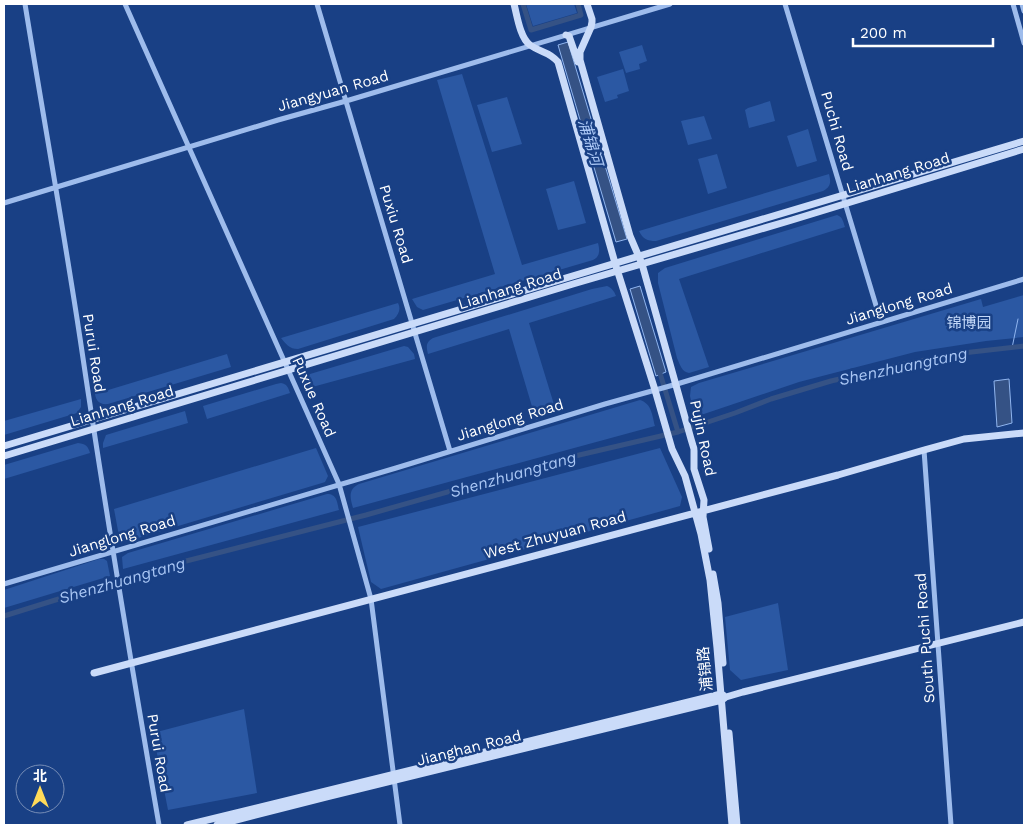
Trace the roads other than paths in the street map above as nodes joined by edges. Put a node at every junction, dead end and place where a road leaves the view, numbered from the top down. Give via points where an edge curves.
1 (25, 4) edge
2 (125, 4) edge
3 (317, 4) edge
4 (514, 4) edge
5 (587, 4) edge
6 (670, 4) edge
7 (786, 4) edge
8 (1013, 4) edge
9 (1022, 4) edge
10 (1024, 11) edge
11 (591, 27) junction
12 (566, 35) junction
13 (1024, 43) edge
14 (531, 45) junction
15 (582, 69) junction
16 (346, 101) junction
17 (1024, 141) edge
18 (189, 148) junction
19 (1024, 149) edge
20 (55, 188) junction
21 (843, 196) junction
22 (4, 203) edge
23 (845, 204) junction
24 (636, 257) junction
25 (639, 265) junction
26 (619, 266) junction
27 (1024, 279) edge
28 (881, 322) junction
29 (413, 324) junction
30 (414, 332) junction
31 (285, 362) junction
32 (288, 370) junction
33 (677, 384) junction
34 (655, 390) junction
35 (92, 420) junction
36 (93, 429) junction
37 (1024, 434) edge
38 (4, 446) edge
39 (924, 450) junction
40 (450, 451) junction
41 (4, 456) edge
42 (340, 484) junction
43 (704, 511) junction
44 (696, 512) junction
45 (113, 552) junction
46 (4, 584) edge
47 (371, 599) junction
48 (1024, 622) edge
49 (938, 644) junction
50 (131, 663) junction
51 (94, 673) dead end
52 (723, 697) junction
53 (394, 777) junction
54 (159, 825) edge
55 (187, 825) edge
56 (217, 825) edge
57 (400, 825) edge
58 (732, 825) edge
59 (737, 825) edge
60 (952, 825) edge

1 - 20 street, Purui Road
2 - 18 street, Puxue Road
3 - 16 street, Puxiu Road
4 - 14 street via 523,36
5 - 11 street
6 - 11 street, Jiangyuan Road
7 - 21 street, Puchi Road
8 - 13 street
9 - 10 street
11 - 12 street, Jiangyuan Road
11 - 15 street, Pujin Road via 580,52
12 - 14 street, Jiangyuan Road
12 - 15 street, Pujin Road
14 - 16 street, Jiangyuan Road
14 - 26 street, Pujin Road via 550,54 558,62
15 - 24 street, Pujin Road
16 - 18 street, Jiangyuan Road
16 - 29 street, Puxiu Road
17 - 21 street, Lianhang Road
18 - 20 street, Jiangyuan Road
18 - 31 street, Puxue Road
19 - 23 street, Lianhang Road
20 - 22 street, Jiangyuan Road
20 - 35 street, Purui Road
21 - 23 street, Puchi Road
21 - 24 street, Lianhang Road
23 - 25 street, Lianhang Road
23 - 28 street, Puchi Road
24 - 25 street, Pujin Road
24 - 26 street, Lianhang Road
25 - 26 street, Lianhang Road
25 - 33 street, Pujin Road
26 - 29 street, Lianhang Road
26 - 30 street, Lianhang Road
26 - 34 street, Pujin Road
27 - 28 street, Jianglong Road
28 - 33 street, Jianglong Road
29 - 30 street, Puxiu Road
29 - 31 street, Lianhang Road
30 - 32 street, Lianhang Road
30 - 40 street, Puxiu Road
31 - 32 street, Puxue Road
31 - 35 street, Lianhang Road
32 - 36 street, Lianhang Road
32 - 42 street, Puxue Road
33 - 34 street, Jianglong Road
33 - 43 street, Pujin Road via 694,449 694,469 704,500
34 - 40 street, Jianglong Road
34 - 44 street, Pujin Road
35 - 36 street, Purui Road
35 - 38 street, Lianhang Road
36 - 41 street, Lianhang Road
36 - 45 street, Purui Road
37 - 39 street, West Zhuyuan Road via 964,440
39 - 43 street, West Zhuyuan Road
39 - 49 street, South Puchi Road
40 - 42 street, Jianglong Road
42 - 45 street, Jianglong Road
42 - 47 street, Puxue Road
43 - 44 street, West Zhuyuan Road
43 - 52 street, Pujin Road via 718,603
44 - 47 street, West Zhuyuan Road
44 - 52 street, 浦锦路 via 710,580
45 - 46 street, Jianglong Road
45 - 50 street, Purui Road
47 - 50 street, West Zhuyuan Road
47 - 53 street, Puxue Road
48 - 49 street, Jianghan Road
49 - 52 street, Jianghan Road
49 - 60 street, South Puchi Road
50 - 51 street, West Zhuyuan Road
50 - 54 street, Purui Road
52 - 53 street, Jianghan Road
52 - 58 street, 浦锦路
52 - 59 street, Pujin Road
53 - 55 street
53 - 56 street, Jianghan Road
53 - 57 street, Puxue Road

